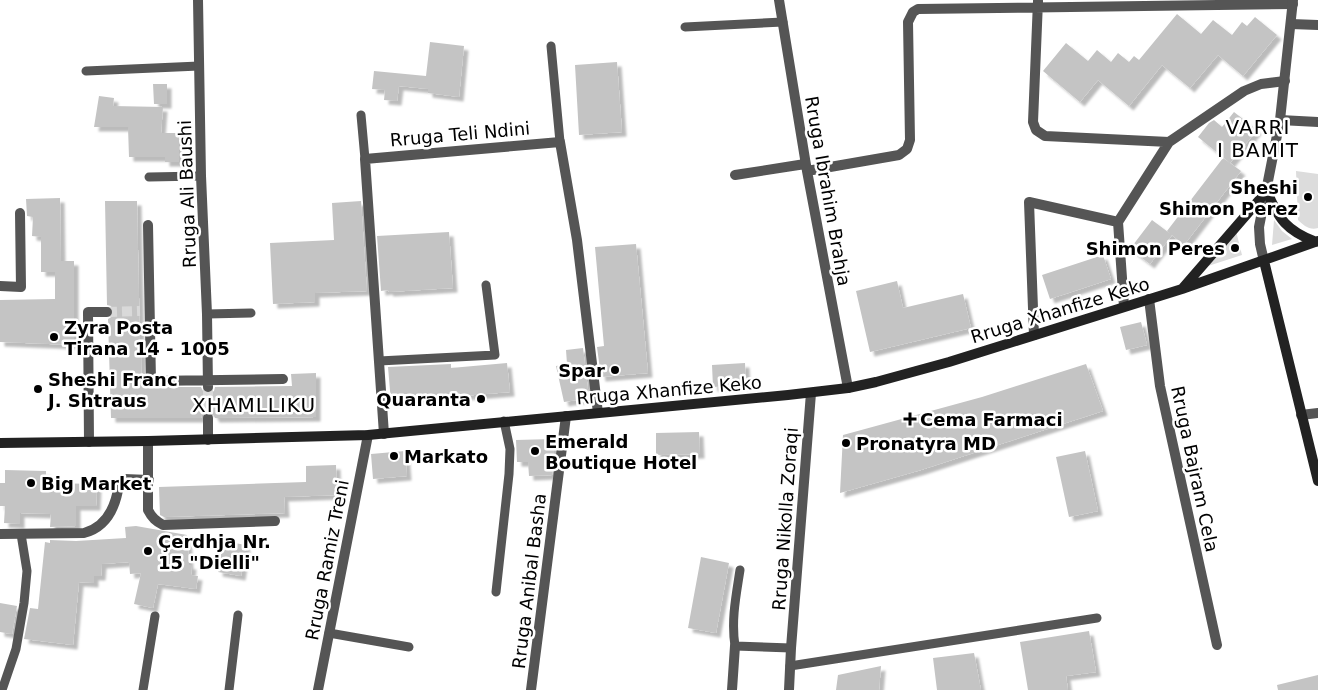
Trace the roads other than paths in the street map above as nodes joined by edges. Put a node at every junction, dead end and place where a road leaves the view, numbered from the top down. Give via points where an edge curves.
1 (198, 0) edge
2 (779, 0) edge
3 (1293, 2) edge
4 (1038, 3) edge
5 (1191, 3) edge
6 (783, 22) junction
7 (1291, 24) junction
8 (1318, 25) edge
9 (684, 27) dead end
10 (551, 46) dead end
11 (199, 66) junction
12 (86, 71) dead end
13 (1285, 81) junction
14 (361, 115) dead end
15 (1280, 120) junction
16 (1318, 122) edge
17 (560, 142) junction
18 (1169, 142) junction
19 (365, 159) junction
20 (806, 167) junction
21 (201, 176) junction
22 (735, 176) dead end
23 (149, 177) dead end
24 (1267, 191) junction
25 (20, 213) dead end
26 (1118, 222) junction
27 (148, 225) dead end
28 (1317, 241) edge
29 (1264, 261) junction
30 (486, 285) dead end
31 (0, 286) edge
32 (1182, 289) junction
33 (1149, 299) junction
34 (1124, 306) junction
35 (107, 312) tunnel mouth
36 (251, 313) dead end
37 (207, 314) junction
38 (1034, 335) junction
39 (379, 361) junction
40 (283, 379) dead end
41 (208, 384) junction
42 (848, 388) junction
43 (811, 393) junction
44 (598, 412) junction
45 (1318, 413) edge
46 (1301, 415) junction
47 (566, 416) junction
48 (208, 418) tunnel mouth
49 (504, 421) junction
50 (384, 434) junction
51 (368, 435) junction
52 (208, 440) junction
53 (148, 441) junction
54 (89, 442) junction
55 (0, 443) edge
56 (149, 480) junction
57 (1318, 481) edge
58 (275, 521) dead end
59 (0, 534) edge
60 (22, 534) junction
61 (740, 570) dead end
62 (496, 592) dead end
63 (238, 615) dead end
64 (156, 616) dead end
65 (1097, 618) dead end
66 (329, 633) junction
67 (1217, 645) dead end
68 (735, 646) junction
69 (409, 647) dead end
70 (791, 648) junction
71 (790, 666) junction
72 (2, 690) edge
73 (143, 690) edge
74 (228, 690) edge
75 (318, 690) edge
76 (531, 690) edge
77 (732, 690) edge
78 (790, 690) edge

1 - 11 street, Rruga Ali Baushi
2 - 6 street, Rruga Ibrahim Brahja
3 - 5 street
3 - 7 street
4 - 5 street
4 - 18 street via 1033,122 1036,130 1045,136
4 - 20 street via 924,8 913,12 908,22 910,140 907,149 899,155
6 - 9 lane
6 - 20 street, Rruga Ibrahim Brahja
7 - 8 street
7 - 13 street
10 - 17 lane
11 - 12 lane
11 - 21 street, Rruga Ali Baushi
13 - 15 street
13 - 18 street via 1261,84 1244,91
14 - 19 lane
15 - 16 street
15 - 24 street
17 - 19 street, Rruga Teli Ndini
17 - 44 street via 577,240
18 - 26 street
19 - 39 street
20 - 22 street
20 - 42 street, Rruga Ibrahim Brahja
21 - 23 lane
21 - 37 street, Rruga Ali Baushi
24 - 28 main road via 1286,224 1302,236
24 - 29 street via 1259,227
24 - 32 main road
25 - 31 street via 21,287
26 - 34 street
26 - 38 street via 1029,202
27 - 41 street via 145,311 151,381
28 - 29 main road, Rruga Xhanfize Keko
29 - 32 main road, Rruga Xhanfize Keko
29 - 46 main road
30 - 39 lane via 495,355
32 - 33 main road, Rruga Xhanfize Keko
33 - 34 main road, Rruga Xhanfize Keko
33 - 67 street, Rruga Bajram Cela via 1160,386
34 - 38 main road, Rruga Xhanfize Keko
35 - 54 street via 88,312
36 - 37 lane
37 - 41 street, Rruga Ali Baushi
38 - 42 main road, Rruga Xhanfize Keko via 949,362
39 - 50 street
40 - 41 street
42 - 43 main road, Rruga Xhanfize Keko
43 - 44 main road, Rruga Xhanfize Keko
43 - 70 street, Rruga Nikolla Zoraqi
44 - 47 main road, Rruga Xhanfize Keko
45 - 46 street
46 - 57 main road
47 - 49 main road, Rruga Xhanfize Keko
47 - 76 street, Rruga Anibal Basha
48 - 52 street
49 - 50 main road, Rruga Xhanfize Keko
49 - 62 lane via 510,449 510,474
50 - 51 main road, Rruga Xhanfize Keko
51 - 52 main road, Rruga Xhanfize Keko
51 - 66 street, Rruga Ramiz Treni
52 - 53 main road, Rruga Xhanfize Keko
53 - 54 main road, Rruga Xhanfize Keko
53 - 56 street
54 - 55 main road, Rruga Xhanfize Keko
56 - 58 street via 148,510 163,525
56 - 60 street via 124,479 119,484 107,519 93,530
59 - 60 street
60 - 72 lane via 27,571 24,603 16,649
61 - 68 lane via 734,604
63 - 74 lane
64 - 73 lane
65 - 71 lane
66 - 69 lane
66 - 75 street, Rruga Ramiz Treni
68 - 70 lane
68 - 77 street
70 - 71 street, Rruga Nikolla Zoraqi
71 - 78 street, Rruga Nikolla Zoraqi

